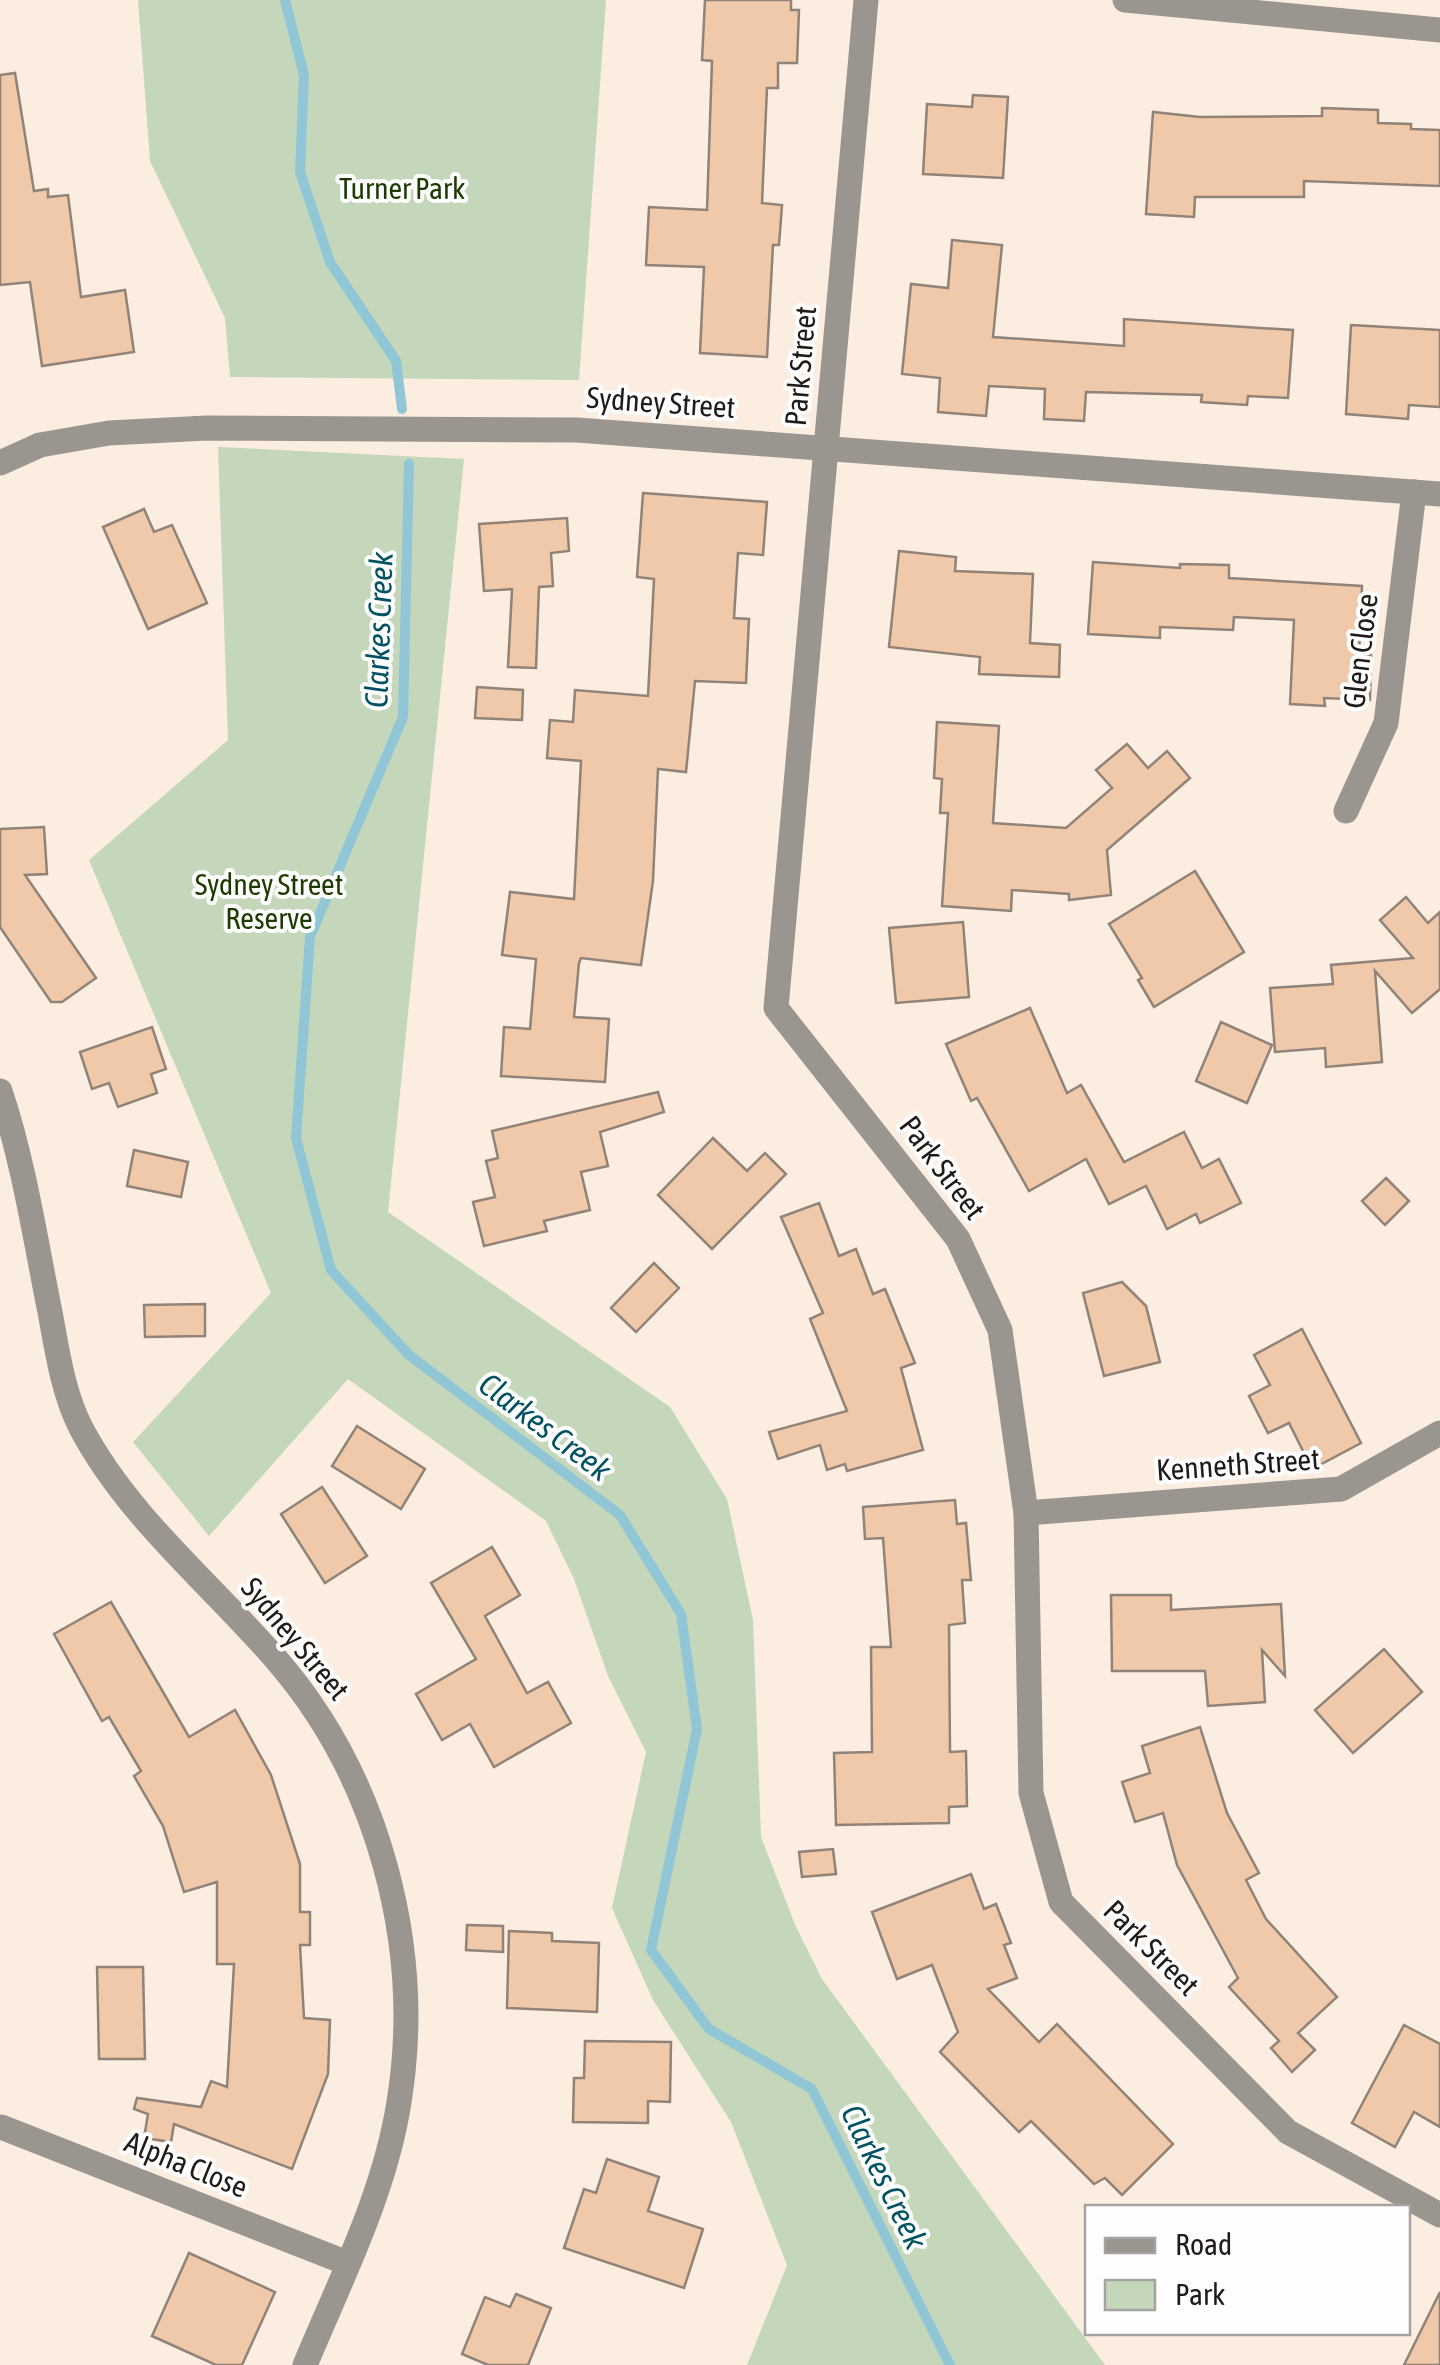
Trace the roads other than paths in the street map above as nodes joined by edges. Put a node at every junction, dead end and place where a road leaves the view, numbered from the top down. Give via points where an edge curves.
1 (866, 0) edge
2 (1126, 0) edge
3 (1440, 30) edge
4 (826, 448) junction
5 (0, 463) edge
6 (1414, 492) junction
7 (1440, 494) edge
8 (1346, 811) dead end
9 (0, 1091) edge
10 (1440, 1433) edge
11 (1026, 1513) junction
12 (2, 2127) edge
13 (1440, 2215) edge
14 (347, 2263) junction
15 (305, 2365) edge

1 - 4 street, Park Street
2 - 3 street
4 - 5 street, Sydney Street via 577,430 207,428 109,433 40,445
4 - 6 street, Sydney Street
4 - 11 street, Park Street via 776,1008 958,1239 1000,1330
6 - 7 street, Sydney Street
6 - 8 street, Glen Close via 1386,722
9 - 14 street, Sydney Street via 79,1424 128,1500 278,1661 326,1727 364,1802 392,1882 406,2025 399,2103
10 - 11 street, Kenneth Street via 1340,1490
11 - 13 street, Park Street via 1031,1793 1061,1902 1288,2132
12 - 14 street, Alpha Close
14 - 15 street, Sydney Street

